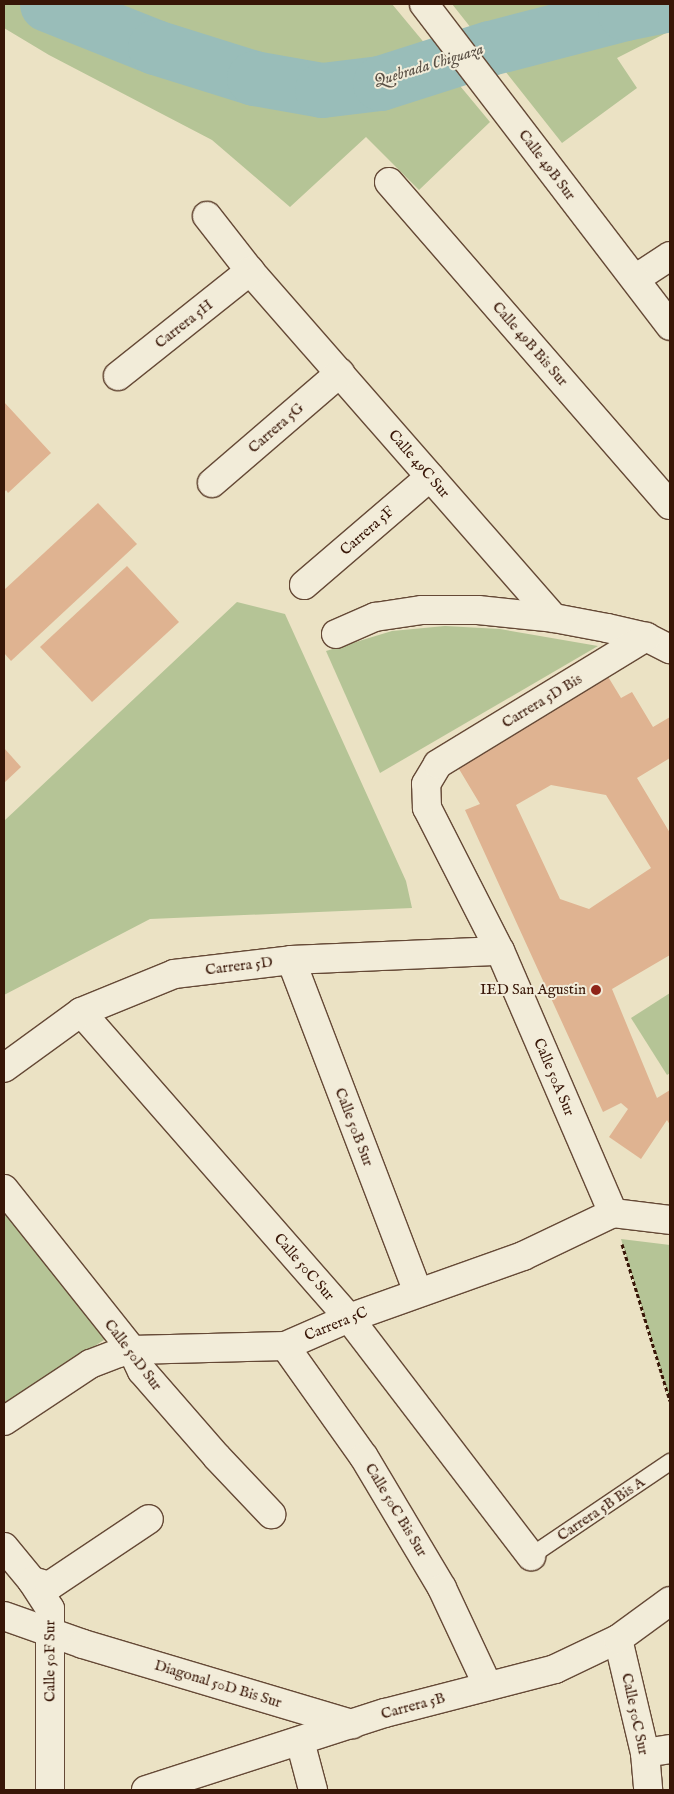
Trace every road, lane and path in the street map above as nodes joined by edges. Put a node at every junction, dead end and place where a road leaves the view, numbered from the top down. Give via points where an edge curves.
1 (431, 12) edge
2 (389, 182) dead end
3 (207, 216) dead end
4 (670, 256) edge
5 (250, 271) junction
6 (635, 279) junction
7 (670, 326) edge
8 (340, 373) junction
9 (118, 376) dead end
10 (430, 476) junction
11 (212, 483) dead end
12 (670, 505) edge
13 (304, 585) dead end
14 (554, 618) junction
15 (336, 634) dead end
16 (646, 638) junction
17 (670, 649) edge
18 (438, 764) joint
19 (500, 951) junction
20 (291, 960) junction
21 (81, 1012) junction
22 (4, 1068) edge
23 (4, 1189) edge
24 (612, 1214) junction
25 (670, 1220) edge
26 (418, 1293) junction
27 (349, 1318) junction
28 (285, 1346) junction
29 (132, 1350) junction
30 (670, 1401) edge
31 (4, 1421) edge
32 (670, 1462) edge
33 (271, 1514) dead end
34 (150, 1519) dead end
35 (4, 1547) edge
36 (532, 1556) joint
37 (32, 1581) junction
38 (670, 1601) edge
39 (4, 1616) edge
40 (4, 1625) edge
41 (50, 1632) junction
42 (618, 1638) junction
43 (488, 1686) junction
44 (352, 1724) junction
45 (300, 1741) junction
46 (657, 1751) edge
47 (50, 1790) edge
48 (146, 1790) edge
49 (313, 1790) edge
50 (648, 1790) edge

1 - 6 street, Calle 49B Sur
2 - 12 street, Calle 49B Bis Sur
3 - 5 street, Calle 49C Sur
4 - 6 street
5 - 8 street, Calle 49C Sur
5 - 9 street, Carrera 5H
6 - 7 street, Calle 49B Sur
8 - 10 street, Calle 49C Sur
8 - 11 street, Carrera 5G
10 - 13 street, Carrera 5F
10 - 14 street, Calle 49C Sur
14 - 15 street via 478,610 422,610 374,617
14 - 16 street
16 - 17 street
16 - 18 street, Carrera 5D Bis
18 - 19 street, Calle 50A Sur via 426,784 427,808
19 - 20 street, Carrera 5D
19 - 24 street, Calle 50A Sur
20 - 21 street, Carrera 5D via 174,974
20 - 26 street, Calle 50B Sur
21 - 22 street, Carrera 5D
21 - 27 street, Calle 50C Sur
23 - 29 street, Calle 50D Sur
24 - 25 street
24 - 26 street, Carrera 5C via 523,1256
24 - 30 path
26 - 27 street, Carrera 5C
27 - 28 street, Carrera 5C
27 - 36 street, Calle 50C Sur
28 - 29 street, Carrera 5C
28 - 43 street, Calle 50C Bis Sur via 364,1457 442,1588
29 - 31 street, Carrera 5C via 90,1364
29 - 33 street, Calle 50D Sur via 142,1371
32 - 36 lane, Carrera 5B Bis A
34 - 37 street via 49,1586
35 - 37 street, Calle 50F Sur
37 - 41 street, Calle 50F Sur via 50,1609
38 - 42 street, Carrera 5B
39 - 41 street
40 - 41 street
41 - 44 street, Diagonal 50D Bis Sur
41 - 47 street, Calle 50F Sur
42 - 43 street, Carrera 5B via 555,1669
42 - 46 street, Calle 50C Sur
43 - 44 street, Carrera 5B
44 - 45 street, Carrera 5B
45 - 48 street, Carrera 5B
45 - 49 street
46 - 50 street, Calle 50C Sur

